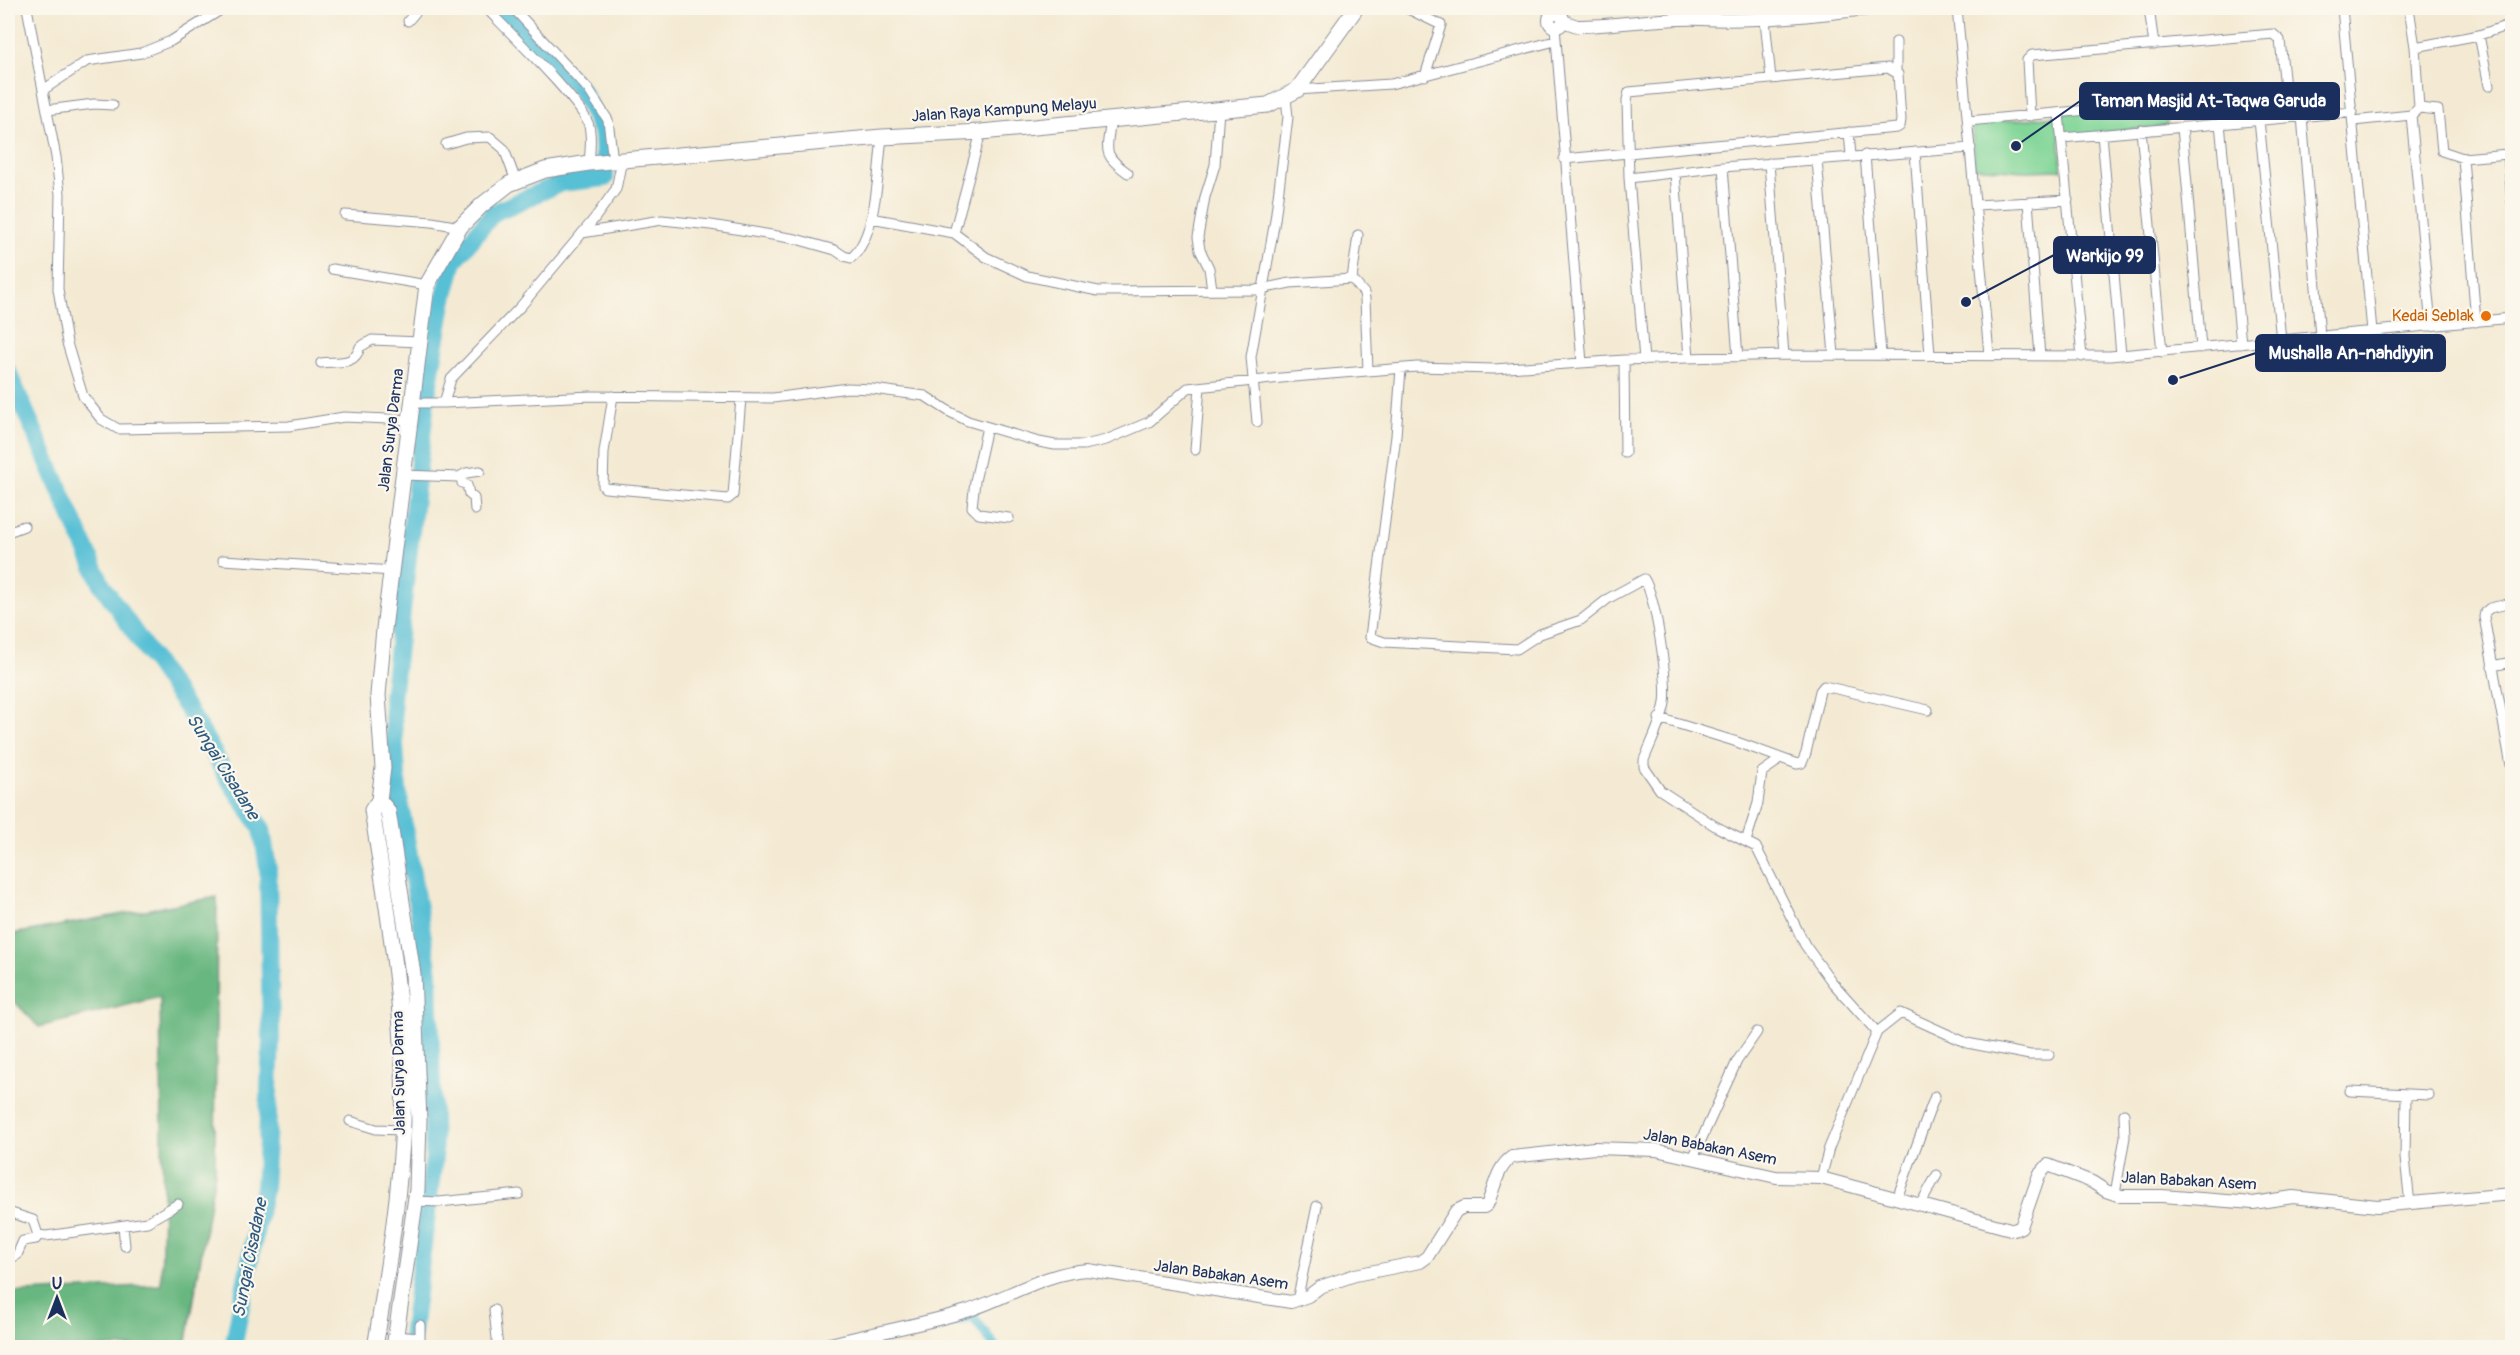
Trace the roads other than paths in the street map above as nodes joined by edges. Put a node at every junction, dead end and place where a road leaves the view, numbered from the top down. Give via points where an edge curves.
1 (27, 8) edge
2 (418, 8) edge
3 (486, 8) edge
4 (513, 8) edge
5 (1356, 8) edge
6 (1406, 8) edge
7 (1711, 8) edge
8 (1877, 8) edge
9 (1957, 8) edge
10 (2148, 8) edge
11 (2342, 8) edge
12 (2409, 8) edge
13 (219, 12) dead end
14 (1554, 16) edge
15 (1702, 19) junction
16 (1765, 20) junction
17 (408, 21) dead end
18 (2512, 24) edge
19 (2479, 35) junction
20 (1555, 41) junction
21 (1896, 42) dead end
22 (2154, 45) junction
23 (2415, 47) junction
24 (1896, 72) junction
25 (1425, 76) junction
26 (1771, 79) junction
27 (2489, 86) dead end
28 (43, 90) junction
29 (2285, 92) junction
30 (1291, 94) junction
31 (113, 105) dead end
32 (2419, 108) junction
33 (47, 110) junction
34 (1219, 110) junction
35 (2059, 113) junction
36 (2030, 116) junction
37 (2288, 116) junction
38 (2302, 116) junction
39 (2353, 116) junction
40 (2411, 116) junction
41 (1111, 120) junction
42 (2259, 120) junction
43 (1968, 121) junction
44 (2220, 123) junction
45 (2182, 127) junction
46 (2141, 130) junction
47 (981, 132) junction
48 (1849, 132) junction
49 (2102, 134) junction
50 (882, 136) junction
51 (2061, 138) junction
52 (446, 144) dead end
53 (1971, 148) junction
54 (1915, 152) junction
55 (1629, 153) junction
56 (1865, 155) junction
57 (1851, 156) junction
58 (2463, 158) junction
59 (1564, 159) junction
60 (1817, 160) junction
61 (605, 161) junction
62 (1769, 164) junction
63 (1723, 167) junction
64 (1128, 173) dead end
65 (1675, 173) junction
66 (1629, 178) junction
67 (516, 181) junction
68 (2068, 200) junction
69 (2028, 202) junction
70 (2512, 202) edge
71 (1976, 205) junction
72 (345, 215) dead end
73 (871, 218) junction
74 (460, 227) junction
75 (582, 233) junction
76 (954, 233) junction
77 (1358, 235) dead end
78 (332, 269) dead end
79 (1352, 279) junction
80 (428, 285) junction
81 (1263, 288) junction
82 (1212, 289) junction
83 (2512, 318) edge
84 (2476, 322) junction
85 (2431, 326) junction
86 (2372, 331) junction
87 (2320, 336) junction
88 (2281, 340) junction
89 (420, 342) junction
90 (2241, 344) junction
91 (2201, 348) junction
92 (2162, 352) junction
93 (1881, 354) junction
94 (1989, 354) junction
95 (1784, 355) junction
96 (1834, 355) junction
97 (1930, 355) junction
98 (2121, 355) junction
99 (2040, 356) junction
100 (1738, 357) junction
101 (2082, 357) junction
102 (1689, 358) junction
103 (1624, 360) junction
104 (1644, 360) junction
105 (321, 363) dead end
106 (1582, 363) junction
107 (1401, 369) junction
108 (1368, 370) junction
109 (1252, 382) junction
110 (1200, 387) junction
111 (613, 396) junction
112 (741, 398) junction
113 (413, 403) junction
114 (444, 403) junction
115 (409, 420) junction
116 (1257, 422) dead end
117 (987, 427) junction
118 (1195, 450) dead end
119 (1625, 453) dead end
120 (480, 471) dead end
121 (406, 475) junction
122 (461, 476) junction
123 (474, 510) dead end
124 (1009, 518) dead end
125 (24, 526) dead end
126 (8, 532) edge
127 (223, 560) dead end
128 (393, 571) junction
129 (2512, 603) edge
130 (2512, 662) edge
131 (2492, 666) junction
132 (1928, 710) dead end
133 (1659, 717) junction
134 (2508, 718) edge
135 (2509, 734) edge
136 (1777, 759) junction
137 (2512, 771) edge
138 (380, 800) junction
139 (1746, 841) junction
140 (1757, 1032) dead end
141 (1877, 1032) junction
142 (2049, 1055) dead end
143 (2350, 1090) dead end
144 (2406, 1095) junction
145 (2429, 1095) dead end
146 (1935, 1096) dead end
147 (2124, 1114) dead end
148 (350, 1121) dead end
149 (402, 1130) junction
150 (1693, 1158) junction
151 (1936, 1175) dead end
152 (1821, 1178) junction
153 (519, 1194) dead end
154 (2115, 1194) junction
155 (2512, 1194) edge
156 (1898, 1198) junction
157 (418, 1201) junction
158 (178, 1204) dead end
159 (1920, 1204) junction
160 (2410, 1204) junction
161 (1317, 1206) dead end
162 (8, 1212) edge
163 (123, 1226) junction
164 (38, 1235) junction
165 (124, 1246) dead end
166 (8, 1260) edge
167 (1297, 1301) junction
168 (494, 1310) dead end
169 (420, 1325) dead end
170 (397, 1340) edge
171 (418, 1341) edge
172 (375, 1347) edge
173 (498, 1347) edge
174 (815, 1347) edge

1 - 28 street
2 - 17 street
3 - 61 street via 584,115
4 - 61 street via 588,89 608,120
5 - 30 main road
6 - 25 street via 1441,25
7 - 15 street
8 - 16 street
9 - 43 street
10 - 22 street
11 - 39 street
12 - 23 street
13 - 28 street via 171,41 141,53 87,61
14 - 15 street via 1582,26
14 - 20 street
15 - 16 street
16 - 26 street
18 - 19 street
19 - 23 street
19 - 27 street
20 - 25 street
20 - 59 street
21 - 24 street
22 - 29 street via 2277,35
22 - 36 street via 2029,56 2026,68
23 - 32 street
24 - 26 street via 1888,68
24 - 48 street via 1900,126
25 - 30 street via 1391,84
26 - 55 street via 1629,92
28 - 33 street
29 - 35 street
29 - 37 street
30 - 34 main road, Jalan Raya Kampung Melayu via 1268,105
30 - 81 street
31 - 33 street
32 - 40 street
32 - 58 street via 2438,110 2442,151
33 - 115 street via 60,194 58,289 67,343 83,396 101,419 118,429 289,426 344,417
34 - 41 main road, Jalan Raya Kampung Melayu
34 - 82 street via 1215,165 1198,237
35 - 36 street
35 - 51 street
36 - 43 street
37 - 38 street
37 - 42 street
38 - 39 street
38 - 87 street
39 - 40 street
39 - 86 street
40 - 85 street
41 - 47 main road, Jalan Raya Kampung Melayu
41 - 64 street via 1108,154 1114,164
42 - 44 street
42 - 88 street
43 - 53 street
44 - 45 street
44 - 90 street
45 - 46 street
45 - 91 street
46 - 49 street
46 - 92 street
47 - 50 main road, Jalan Raya Kampung Melayu
47 - 76 street
48 - 55 street
48 - 57 street
49 - 51 street
49 - 98 street
50 - 61 main road, Jalan Raya Kampung Melayu
50 - 73 street
51 - 68 street
52 - 67 street via 490,137 504,149
53 - 54 street
53 - 71 street
54 - 56 street
54 - 97 street
55 - 59 street
55 - 66 street
56 - 57 street
56 - 93 street
57 - 60 street
58 - 70 street via 2508,154
58 - 84 street
59 - 106 street
60 - 62 street
60 - 96 street
61 - 67 main road, Jalan Surya Darma via 545,170
61 - 75 street via 616,189
62 - 63 street
62 - 95 street
63 - 65 street
63 - 100 street
65 - 66 street
65 - 102 street
66 - 104 street
67 - 74 main road, Jalan Surya Darma via 482,205
68 - 69 street
68 - 101 street
69 - 71 street
69 - 99 street
71 - 94 street
72 - 74 street
73 - 75 street via 864,240 851,258 796,239 672,221
73 - 76 street
74 - 80 main road, Jalan Surya Darma
75 - 114 street via 452,380
76 - 82 street via 987,257 1041,280 1098,291
77 - 79 street
78 - 80 street
79 - 81 street
79 - 108 street via 1364,293
80 - 89 main road, Jalan Surya Darma
81 - 82 street
81 - 109 street via 1251,357
83 - 84 street
84 - 85 street
85 - 86 street
86 - 87 street
87 - 88 street
88 - 90 street
89 - 105 street via 372,340 360,347 358,356 352,360
89 - 113 main road, Jalan Surya Darma
90 - 91 street
91 - 92 street
92 - 98 street
93 - 96 street
93 - 97 street
94 - 97 street
94 - 99 street
95 - 96 street
95 - 100 street
98 - 101 street
99 - 101 street
100 - 102 street
102 - 104 street
103 - 104 street
103 - 106 street
103 - 119 street
106 - 107 street via 1494,369
107 - 108 street
107 - 133 street via 1370,638 1517,649 1540,634 1581,621 1609,598 1644,579 1661,647 1665,702
108 - 109 street
109 - 110 street
109 - 116 street
110 - 117 street via 1185,390 1149,422 1084,445 1047,444
110 - 118 street
111 - 112 street
111 - 112 street via 604,452 605,488 728,499 735,478
111 - 114 street
112 - 117 street via 848,388 897,391 925,396 950,412
113 - 114 street
113 - 115 main road, Jalan Surya Darma
115 - 121 main road, Jalan Surya Darma
117 - 124 street via 972,507 978,514
120 - 122 street
121 - 122 street
121 - 128 main road, Jalan Surya Darma
122 - 123 street via 474,498
125 - 126 street
127 - 128 street
128 - 138 main road, Jalan Surya Darma via 378,695 383,768
129 - 131 street via 2490,608 2484,614
130 - 131 street
131 - 134 street
132 - 136 street via 1824,686 1804,760 1797,764
133 - 136 street
133 - 139 street via 1644,760 1652,779 1678,803
134 - 135 street
135 - 137 street
136 - 139 street via 1762,772 1758,803
138 - 149 main road, Jalan Surya Darma via 372,810 397,976
138 - 157 main road, Jalan Surya Darma via 388,811 413,974
139 - 141 street via 1756,847 1805,945
140 - 150 street via 1737,1060
141 - 142 street via 1900,1013 1967,1043
141 - 152 street via 1829,1148
143 - 144 street
144 - 145 street
144 - 160 street via 2405,1158
146 - 156 street
147 - 154 street
148 - 149 street via 376,1129
149 - 172 main road, Jalan Surya Darma via 398,1200
150 - 152 street, Jalan Babakan Asem via 1776,1177
150 - 167 street, Jalan Babakan Asem via 1624,1148 1512,1157 1503,1164 1487,1204 1456,1211 1420,1262 1340,1280
151 - 159 street
152 - 156 street, Jalan Babakan Asem
153 - 157 street
154 - 159 street, Jalan Babakan Asem via 2048,1165 2039,1175 2017,1230
154 - 160 street, Jalan Babakan Asem via 2245,1202 2293,1197 2376,1206
155 - 160 street, Jalan Babakan Asem
156 - 159 street, Jalan Babakan Asem
157 - 170 main road, Jalan Surya Darma
158 - 163 street via 147,1222
161 - 167 street
162 - 164 street via 33,1220
163 - 164 street
163 - 165 street
164 - 166 street via 23,1241 17,1255
167 - 174 street, Jalan Babakan Asem via 1078,1270 969,1310
168 - 173 street
169 - 171 street
170 - 171 street

